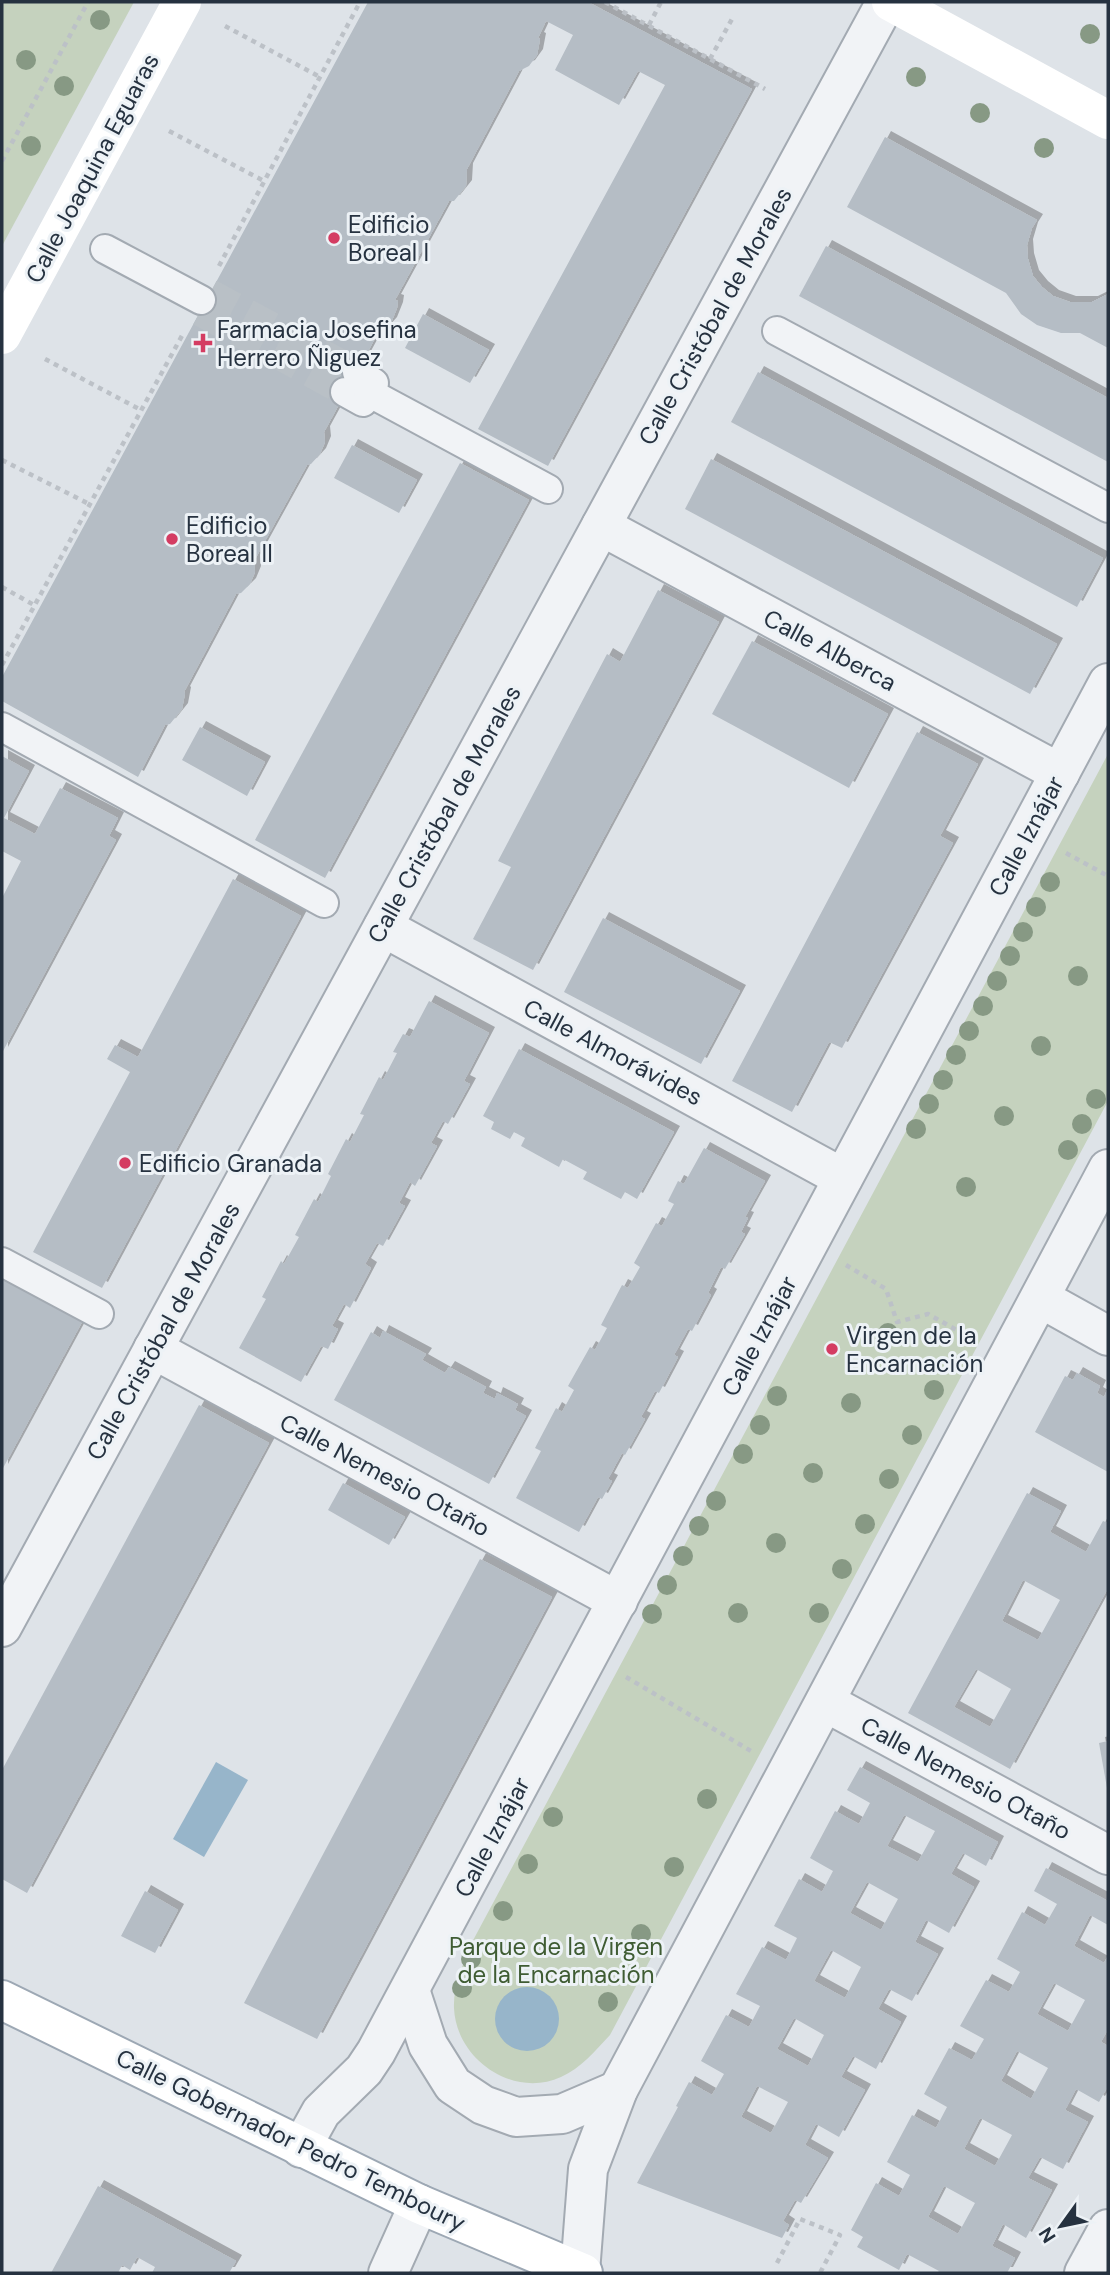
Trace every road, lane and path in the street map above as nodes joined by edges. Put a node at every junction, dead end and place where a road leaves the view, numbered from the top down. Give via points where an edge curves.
1 (88, 2) edge
2 (182, 2) edge
3 (360, 2) edge
4 (605, 2) edge
5 (661, 2) edge
6 (888, 2) edge
7 (732, 19) dead end
8 (649, 25) junction
9 (225, 26) dead end
10 (709, 59) junction
11 (320, 77) junction
12 (765, 89) dead end
13 (1108, 120) edge
14 (169, 131) dead end
15 (2, 161) edge
16 (264, 181) junction
17 (105, 249) dead end
18 (202, 301) junction
19 (777, 331) dead end
20 (2, 335) edge
21 (45, 359) dead end
22 (357, 385) tunnel mouth
23 (141, 410) junction
24 (2, 460) edge
25 (548, 489) dead end
26 (89, 504) junction
27 (1108, 508) edge
28 (601, 526) junction
29 (2, 587) edge
30 (34, 606) junction
31 (2, 665) edge
32 (1108, 683) edge
33 (2, 727) edge
34 (1060, 773) junction
35 (1063, 851) dead end
36 (1108, 877) edge
37 (324, 903) dead end
38 (383, 927) junction
39 (1108, 1169) edge
40 (844, 1178) junction
41 (2, 1262) edge
42 (842, 1263) dead end
43 (1040, 1298) junction
44 (99, 1314) dead end
45 (1108, 1336) edge
46 (973, 1339) dead end
47 (153, 1349) junction
48 (618, 1601) junction
49 (2, 1627) edge
50 (623, 1675) dead end
51 (825, 1702) junction
52 (752, 1751) dead end
53 (1108, 1855) edge
54 (410, 1990) junction
55 (2, 2000) edge
56 (618, 2090) junction
57 (301, 2148) junction
58 (419, 2204) junction
59 (1108, 2229) edge
60 (777, 2263) dead end
61 (388, 2273) edge
62 (582, 2273) edge
63 (820, 2273) edge
64 (1084, 2273) edge

1 - 15 path
2 - 20 main road, Calle Joaquina Eguaras
3 - 11 path
4 - 8 path
5 - 8 path
6 - 13 main road
6 - 28 street, Calle Cristóbal de Morales
7 - 10 path
8 - 10 path
9 - 11 path
10 - 12 path
11 - 16 path
14 - 16 path
16 - 18 path
17 - 18 street
18 - 23 path
19 - 27 street
21 - 23 path
22 - 25 street
23 - 26 path
24 - 26 path
26 - 30 path
28 - 34 street, Calle Alberca
28 - 38 street, Calle Cristóbal de Morales
29 - 30 path
30 - 31 path
32 - 34 street, Calle Iznájar
33 - 37 street
34 - 40 street, Calle Iznájar
35 - 36 path
38 - 40 street, Calle Almorávides
38 - 47 street, Calle Cristóbal de Morales
39 - 43 street
40 - 48 street, Calle Iznájar
41 - 44 street
42 - 46 path via 886,1290 897,1322 928,1314
43 - 45 street
43 - 51 street
47 - 48 street, Calle Nemesio Otaño
47 - 49 street, Calle Cristóbal de Morales
48 - 54 street, Calle Iznájar
50 - 52 path
51 - 53 street, Calle Nemesio Otaño
51 - 56 street
54 - 56 street via 428,2045 453,2085 483,2105 516,2117 562,2114
54 - 57 street, Calle Iznájar via 370,2061 321,2112
55 - 57 main road, Calle Gobernador Pedro Temboury
56 - 62 street via 588,2169
57 - 58 main road, Calle Gobernador Pedro Temboury
58 - 61 street
58 - 62 main road, Calle Gobernador Pedro Temboury
59 - 64 street
60 - 63 path via 800,2219 840,2235

